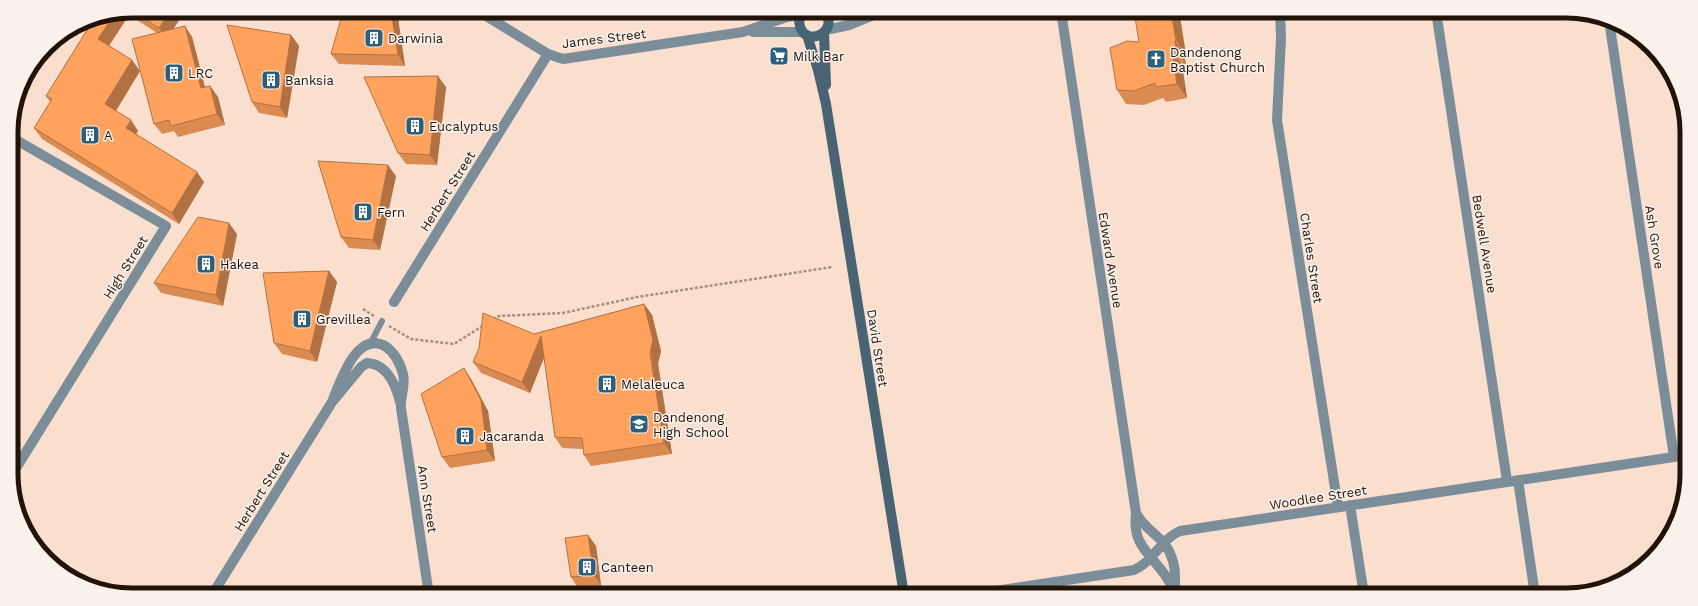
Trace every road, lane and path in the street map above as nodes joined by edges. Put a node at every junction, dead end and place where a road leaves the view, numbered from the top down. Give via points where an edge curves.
1 (489, 18) edge
2 (784, 18) edge
3 (801, 18) edge
4 (827, 18) edge
5 (866, 18) edge
6 (1062, 18) edge
7 (1280, 18) edge
8 (1437, 18) edge
9 (1610, 27) edge
10 (825, 31) junction
11 (743, 32) junction
12 (805, 34) junction
13 (548, 54) junction
14 (826, 104) junction
15 (18, 141) edge
16 (832, 268) dead end
17 (394, 302) dead end
18 (492, 320) edge
19 (382, 321) dead end
20 (486, 324) edge
21 (411, 339) dead end
22 (370, 344) junction
23 (368, 362) junction
24 (332, 402) junction
25 (401, 408) junction
26 (1680, 456) edge
27 (1674, 457) junction
28 (18, 465) edge
29 (1518, 480) junction
30 (1507, 481) junction
31 (1350, 505) junction
32 (1338, 507) junction
33 (1136, 513) junction
34 (1163, 542) junction
35 (1151, 558) junction
36 (216, 588) edge
37 (428, 588) edge
38 (903, 588) edge
39 (1014, 588) edge
40 (1172, 588) edge
41 (1175, 588) edge
42 (1363, 588) edge
43 (1534, 588) edge

1 - 13 street, James Street
2 - 11 street, James Street
3 - 12 main road, David Street via 799,24
4 - 10 main road, David Street
5 - 10 street
6 - 33 street, Edward Avenue
7 - 32 street, Charles Street via 1277,120
8 - 30 street, Bedwell Avenue
9 - 27 street, Ash Grove
10 - 12 main road via 816,37
10 - 14 main road, David Street
11 - 12 street, James Street
11 - 13 street, James Street via 563,59
12 - 14 main road, David Street via 818,70
13 - 17 street, Herbert Street
14 - 38 main road, David Street
15 - 28 street, High Street via 166,226
16 - 18 path via 637,296 563,312 499,316
19 - 22 lane, Herbert Street
20 - 21 path via 454,344
22 - 23 street
22 - 24 street, Herbert Street via 363,346 356,353
22 - 25 street, Ann Street via 384,346 398,361 404,380
23 - 24 street, Herbert Street via 361,366
23 - 25 street, Ann Street via 387,372 397,392
24 - 36 street, Herbert Street
25 - 37 street, Ann Street
26 - 27 street, Woodlee Street
27 - 29 street, Woodlee Street
29 - 30 street, Woodlee Street
29 - 43 street
30 - 31 street, Woodlee Street
31 - 32 street, Woodlee Street
31 - 42 street
32 - 34 street, Woodlee Street via 1180,531
33 - 34 street, Edward Avenue via 1144,525
33 - 35 street, Edward Avenue via 1136,532 1140,543
34 - 35 street, Woodlee Street
34 - 41 street, Edward Avenue via 1175,570
35 - 39 street, Woodlee Street via 1134,570
35 - 40 street, Edward Avenue

